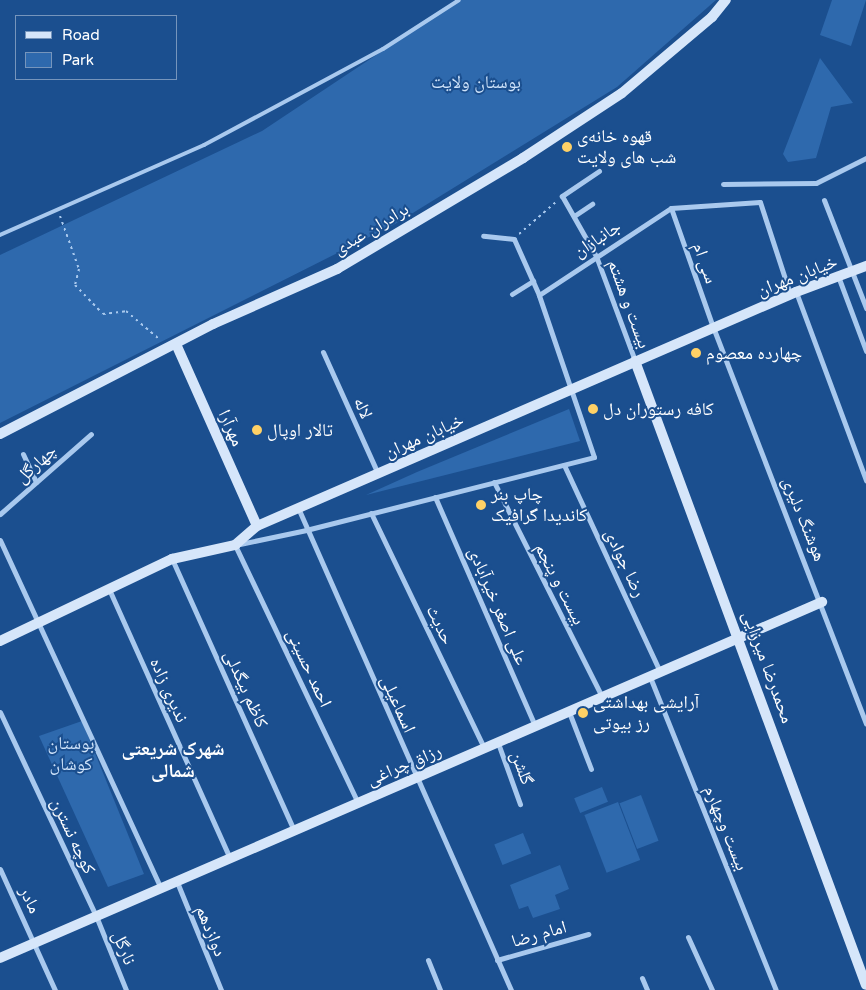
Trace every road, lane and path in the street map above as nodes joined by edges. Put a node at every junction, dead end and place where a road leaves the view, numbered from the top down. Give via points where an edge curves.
1 (459, 0) edge
2 (726, 0) edge
3 (866, 158) edge
4 (599, 171) dead end
5 (723, 184) dead end
6 (562, 196) junction
7 (824, 200) dead end
8 (592, 204) dead end
9 (671, 208) junction
10 (58, 209) junction
11 (574, 216) junction
12 (0, 235) edge
13 (483, 236) dead end
14 (514, 239) junction
15 (596, 256) junction
16 (866, 266) edge
17 (852, 271) junction
18 (838, 276) junction
19 (533, 281) junction
20 (793, 293) junction
21 (512, 294) dead end
22 (539, 294) junction
23 (866, 308) edge
24 (713, 328) junction
25 (161, 341) dead end
26 (176, 344) junction
27 (866, 351) edge
28 (323, 352) dead end
29 (636, 361) junction
30 (571, 390) junction
31 (0, 434) edge
32 (91, 434) dead end
33 (23, 454) dead end
34 (564, 465) junction
35 (378, 475) junction
36 (866, 480) edge
37 (36, 482) junction
38 (494, 482) junction
39 (435, 497) junction
40 (299, 510) junction
41 (372, 513) junction
42 (0, 514) edge
43 (257, 526) junction
44 (306, 530) junction
45 (0, 540) edge
46 (235, 545) junction
47 (172, 559) junction
48 (108, 587) junction
49 (822, 602) junction
50 (40, 622) junction
51 (740, 638) junction
52 (0, 641) edge
53 (660, 672) junction
54 (650, 676) junction
55 (602, 697) junction
56 (569, 711) junction
57 (0, 712) edge
58 (866, 723) edge
59 (535, 726) junction
60 (498, 742) junction
61 (484, 748) junction
62 (591, 769) dead end
63 (415, 778) junction
64 (358, 803) junction
65 (520, 804) dead end
66 (294, 830) junction
67 (230, 858) junction
68 (0, 869) edge
69 (177, 881) junction
70 (161, 888) junction
71 (96, 916) junction
72 (588, 934) dead end
73 (688, 937) dead end
74 (34, 943) junction
75 (0, 958) edge
76 (428, 960) dead end
77 (497, 960) junction
78 (642, 978) dead end
79 (866, 985) edge
80 (55, 990) edge
81 (126, 990) edge
82 (221, 990) edge
83 (440, 990) edge
84 (511, 990) edge
85 (647, 990) edge
86 (712, 990) edge
87 (776, 990) edge

1 - 10 lane via 384,49 204,145
2 - 26 main road, برادران عبدی via 712,17 622,93 523,158 337,269
3 - 5 street via 816,182
4 - 6 street
6 - 11 street, بیست و هشتم
6 - 14 path
7 - 17 street
8 - 11 street
9 - 15 street, جانبازان
9 - 20 street via 760,202
9 - 24 street, سی ام
10 - 12 lane
10 - 25 path via 80,268 75,285 103,314 126,311
11 - 15 street, بیست و هشتم
13 - 14 street
14 - 19 street
15 - 22 street, جانبازان
15 - 29 street, بیست و هشتم
16 - 17 main road, خیابان مهران
17 - 18 main road, خیابان مهران
17 - 23 street
18 - 20 main road, خیابان مهران
18 - 27 street
19 - 21 street
19 - 22 street
20 - 24 main road, خیابان مهران
20 - 36 street
22 - 30 street
24 - 29 main road, خیابان مهران
24 - 49 street, هوشنگ دلیری
26 - 31 main road, برادران عبدی
26 - 43 main road, مهرآرا
28 - 35 street, لاله
29 - 30 main road, خیابان مهران
29 - 51 main road, محمدرضا میرزایی
30 - 34 street via 594,457
30 - 35 main road, خیابان مهران
32 - 37 street, چهارگل
33 - 37 street
34 - 38 street
34 - 53 street, رضا جوادی
35 - 40 main road, خیابان مهران
37 - 42 street, چهارگل
38 - 39 street
38 - 55 street, بیست و پنجم
39 - 41 street
39 - 59 street, علی اصغر خیرآبادی
40 - 43 main road, خیابان مهران
40 - 44 street, اسماعیلی
41 - 44 street
41 - 61 street, حدیث
43 - 46 main road, خیابان مهران
44 - 46 street
44 - 63 street, اسماعیلی
45 - 50 street
46 - 47 main road, خیابان مهران
46 - 64 street, احمد حسینی
47 - 48 main road, خیابان مهران
47 - 66 street, کاظم بیگدلی
48 - 50 main road, خیابان مهران
48 - 67 street, ندیری زاده
49 - 51 main road, رزاق چراغی
49 - 58 street, هوشنگ دلیری
50 - 52 main road, خیابان مهران
50 - 70 street
51 - 53 main road, رزاق چراغی
51 - 79 main road, محمدرضا میرزایی
53 - 54 main road, رزاق چراغی
54 - 55 main road, رزاق چراغی
54 - 87 street, بیست وچهارم
55 - 56 main road, رزاق چراغی
56 - 59 main road, رزاق چراغی
56 - 62 street
57 - 71 street, کوچه نسترن
59 - 60 main road, رزاق چراغی
60 - 61 main road, رزاق چراغی
60 - 65 street, گلشن
61 - 63 main road, رزاق چراغی
63 - 64 main road, رزاق چراغی
63 - 77 street, اسماعیلی
64 - 66 main road, رزاق چراغی
66 - 67 main road, رزاق چراغی
67 - 69 main road, رزاق چراغی
68 - 74 street, مادر
69 - 70 main road, رزاق چراغی
69 - 82 street, دوازدهم
70 - 71 main road, رزاق چراغی
71 - 74 main road, رزاق چراغی
71 - 81 street, نارگل
72 - 77 street, امام رضا
73 - 86 street
74 - 75 main road, رزاق چراغی
74 - 80 street, مادر
76 - 83 street
77 - 84 street, اسماعیلی
78 - 85 street

